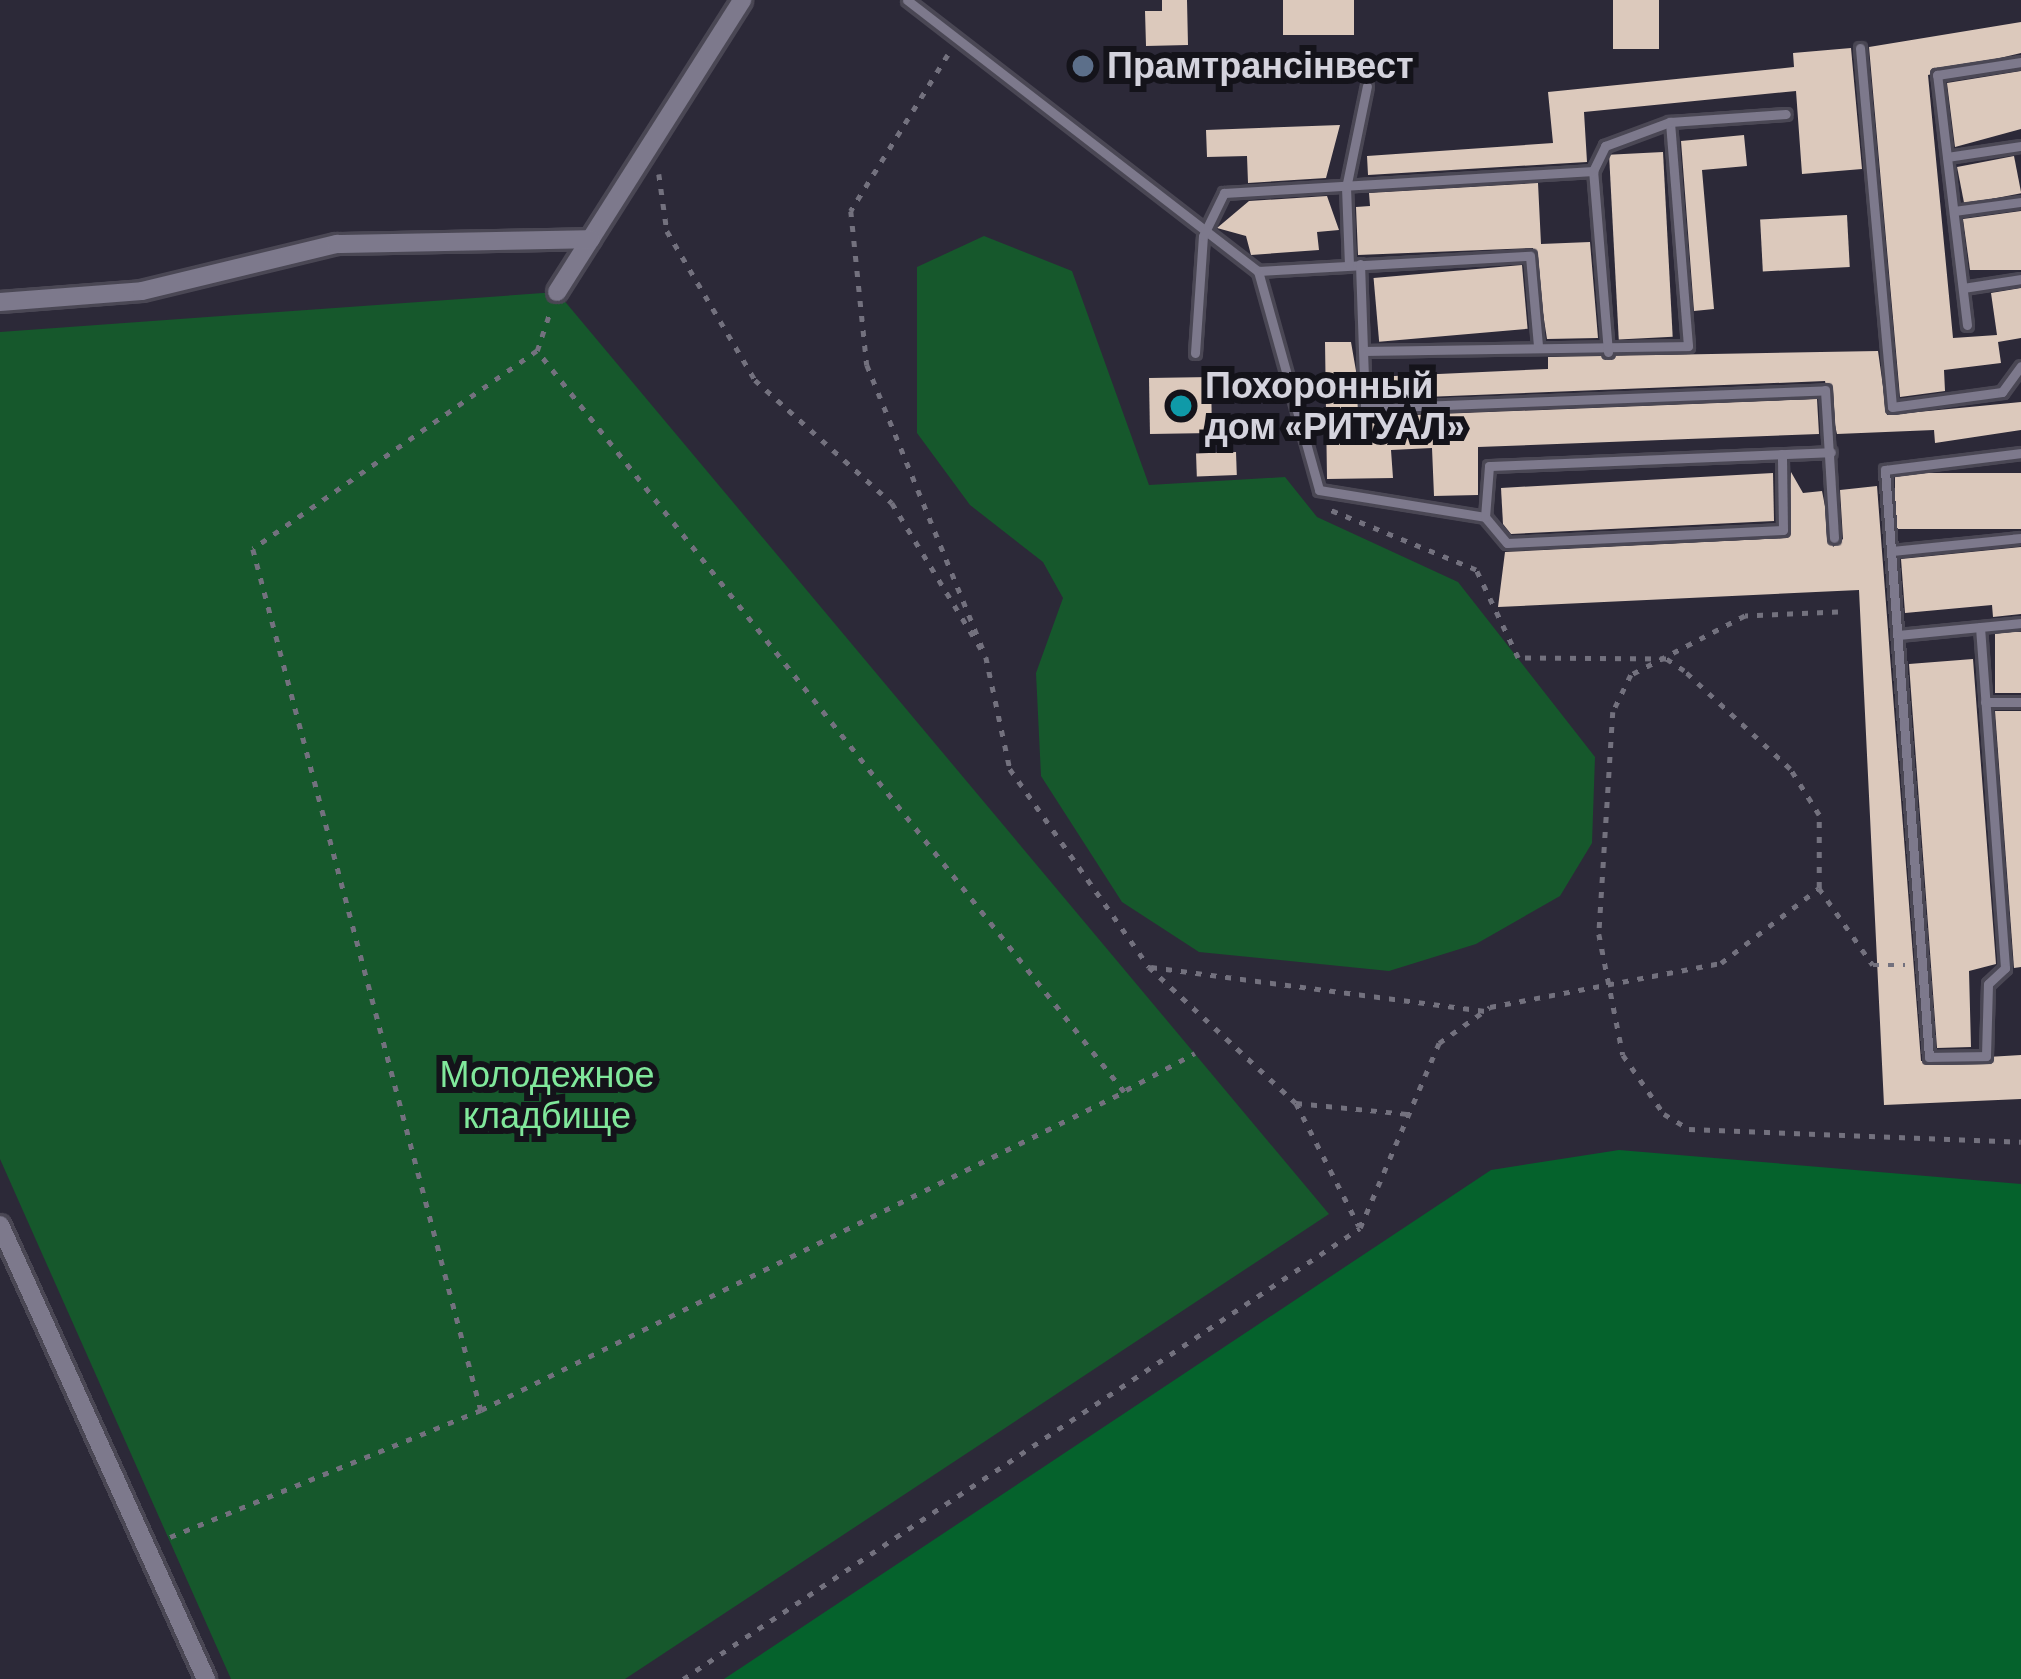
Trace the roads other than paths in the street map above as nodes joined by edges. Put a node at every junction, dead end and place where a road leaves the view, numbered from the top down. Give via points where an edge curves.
1 (742, 0) edge
2 (907, 0) edge
3 (1861, 47) dead end
4 (2021, 62) edge
5 (1367, 86) dead end
6 (1786, 114) dead end
7 (1670, 122) junction
8 (2021, 146) edge
9 (1947, 157) junction
10 (1593, 171) junction
11 (1346, 188) junction
12 (2021, 202) edge
13 (1954, 212) junction
14 (1203, 236) junction
15 (591, 239) junction
16 (1354, 264) junction
17 (1258, 271) junction
18 (2021, 279) edge
19 (1963, 288) junction
20 (557, 292) road end
21 (0, 302) edge
22 (1967, 325) dead end
23 (1538, 345) junction
24 (1367, 351) junction
25 (1608, 352) junction
26 (1195, 353) dead end
27 (2021, 366) edge
28 (1831, 452) junction
29 (2021, 453) edge
30 (1782, 454) junction
31 (1485, 517) junction
32 (1834, 538) dead end
33 (2021, 538) edge
34 (1892, 551) junction
35 (2021, 623) edge
36 (1980, 628) junction
37 (1898, 635) junction
38 (1985, 702) junction
39 (2021, 703) edge
40 (0, 1225) edge
41 (206, 1679) edge

1 - 15 street
2 - 14 lane
3 - 27 lane via 1892,407 2002,392
4 - 9 lane via 1937,75
5 - 11 lane
6 - 7 lane
7 - 10 lane via 1606,146
7 - 25 lane via 1688,346
8 - 9 lane
9 - 13 lane
10 - 11 lane
10 - 25 lane
11 - 14 lane via 1224,193
11 - 16 lane
12 - 13 lane
13 - 19 lane
14 - 17 lane
14 - 26 lane
15 - 20 street
15 - 21 street via 337,244 142,291
16 - 17 lane
16 - 23 lane via 1530,256
16 - 24 lane
17 - 31 lane via 1319,490
18 - 19 lane
19 - 22 lane
23 - 24 lane
23 - 25 lane
24 - 28 lane via 1365,408 1825,390
28 - 30 lane
28 - 32 lane
29 - 34 lane via 1886,470
30 - 31 lane via 1489,466
30 - 31 lane via 1783,530 1507,543
33 - 34 lane
34 - 37 lane
35 - 36 lane
36 - 37 lane
36 - 38 lane
37 - 38 lane via 1928,1057 1986,1056 1988,984 2006,968
38 - 39 lane
40 - 41 street

